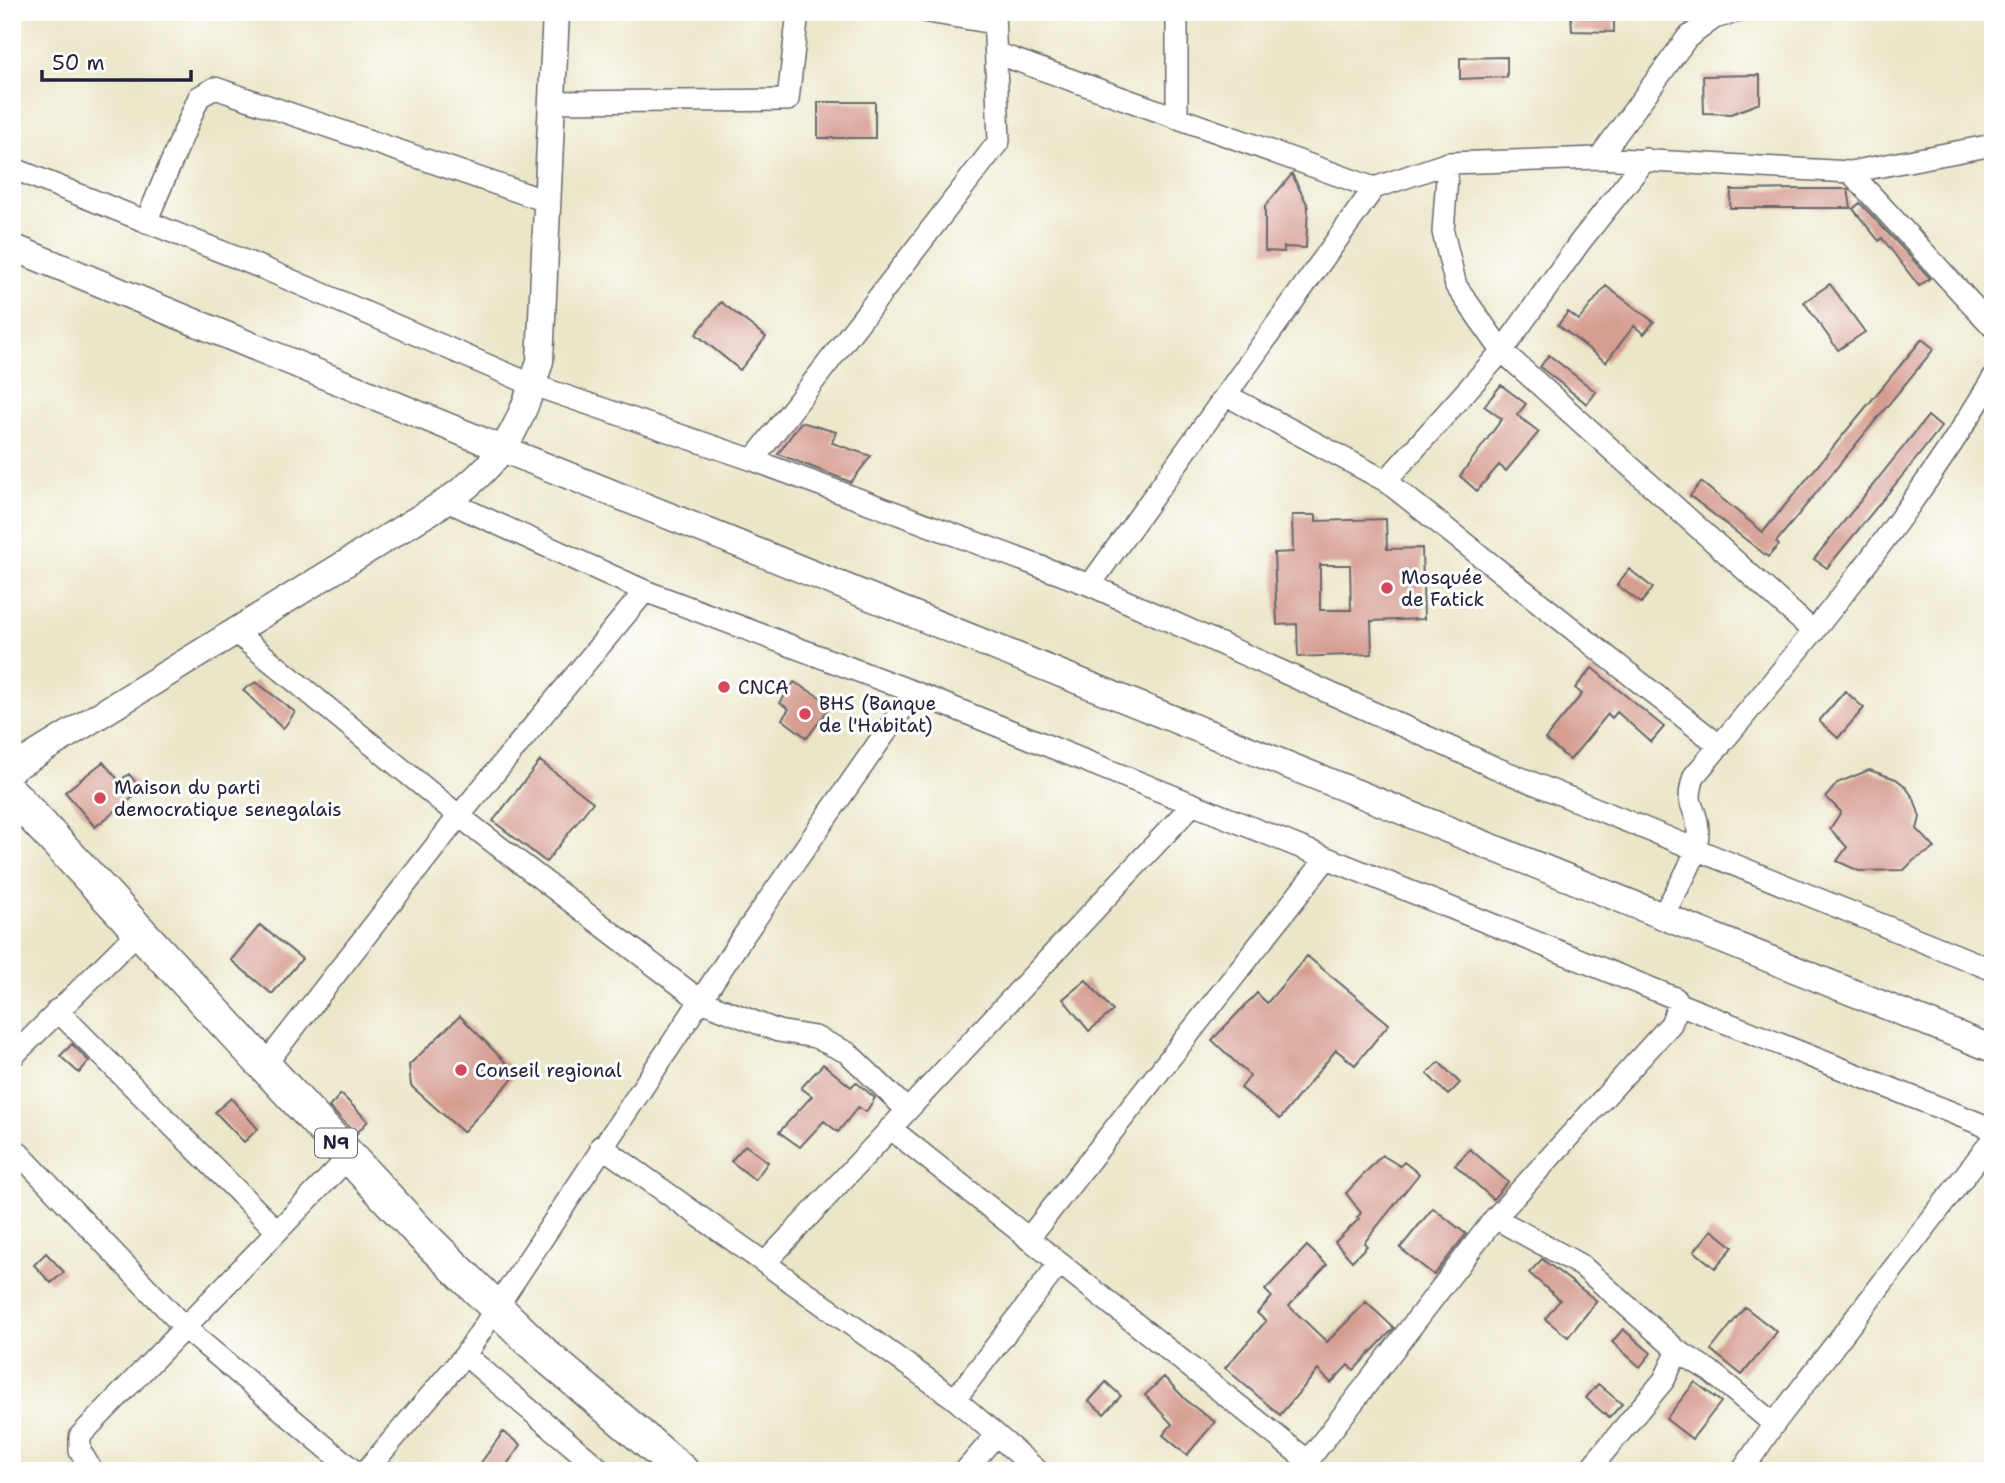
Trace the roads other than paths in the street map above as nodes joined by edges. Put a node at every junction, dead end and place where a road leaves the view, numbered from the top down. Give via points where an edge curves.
1 (556, 12) edge
2 (798, 12) edge
3 (928, 12) edge
4 (1177, 12) edge
5 (1736, 12) edge
6 (994, 17) edge
7 (996, 53) junction
8 (552, 102) junction
9 (1177, 118) junction
10 (1993, 145) edge
11 (1599, 158) junction
12 (1646, 159) junction
13 (1448, 163) junction
14 (12, 168) edge
15 (1850, 172) junction
16 (1374, 188) junction
17 (546, 201) junction
18 (146, 222) junction
19 (12, 247) edge
20 (1993, 327) edge
21 (1502, 351) junction
22 (1993, 378) edge
23 (533, 385) junction
24 (1226, 396) junction
25 (505, 450) junction
26 (753, 460) junction
27 (1386, 481) junction
28 (447, 501) junction
29 (1090, 585) junction
30 (645, 591) junction
31 (234, 631) junction
32 (1814, 632) junction
33 (914, 692) junction
34 (1720, 746) junction
35 (12, 769) edge
36 (12, 794) edge
37 (1193, 804) junction
38 (459, 816) junction
39 (1696, 851) junction
40 (1328, 858) junction
41 (1663, 915) junction
42 (138, 932) junction
43 (1993, 970) edge
44 (701, 1001) junction
45 (1679, 1004) junction
46 (57, 1010) junction
47 (1993, 1049) edge
48 (12, 1057) edge
49 (264, 1066) junction
50 (907, 1110) junction
51 (890, 1128) junction
52 (1993, 1129) edge
53 (1993, 1139) edge
54 (12, 1146) edge
55 (601, 1146) junction
56 (349, 1157) junction
57 (1495, 1218) junction
58 (276, 1230) junction
59 (1028, 1239) junction
60 (765, 1263) junction
61 (1059, 1264) junction
62 (498, 1309) junction
63 (186, 1329) junction
64 (1678, 1352) junction
65 (466, 1355) junction
66 (955, 1399) junction
67 (1773, 1424) junction
68 (996, 1435) junction
69 (1304, 1466) edge
70 (1752, 1467) edge
71 (92, 1471) edge
72 (354, 1471) edge
73 (366, 1471) edge
74 (602, 1471) edge
75 (682, 1471) edge
76 (965, 1471) edge
77 (1038, 1471) edge
78 (1588, 1471) edge

1 - 8 street
2 - 8 street via 788,100
3 - 6 street
4 - 9 street
5 - 11 street via 1714,18 1687,38
6 - 7 street
7 - 9 street
7 - 26 street via 999,141
8 - 17 street
9 - 16 street
10 - 15 street
11 - 12 street
11 - 13 street
12 - 15 street
12 - 21 street
13 - 16 street
13 - 21 street via 1443,232 1456,286
14 - 18 street
15 - 20 street
16 - 24 street
17 - 18 street via 215,88 199,97
17 - 23 street via 540,361
18 - 23 street
19 - 25 street
21 - 27 street
21 - 32 street
22 - 32 street via 1953,446
23 - 25 street
23 - 26 street
24 - 27 street
24 - 29 street
25 - 28 street via 480,478
25 - 41 street
26 - 29 street
27 - 34 street
28 - 30 street
28 - 31 street
29 - 39 street via 1496,768
30 - 33 street
30 - 38 street
31 - 35 street
31 - 38 street
32 - 34 street
33 - 37 street
33 - 44 street
34 - 39 street via 1694,776 1687,799 1698,826
36 - 42 main road, N9
37 - 40 street
37 - 50 street
38 - 44 street
38 - 49 street
39 - 41 street
39 - 43 street
40 - 45 street via 1675,998
40 - 59 street
41 - 47 street
42 - 46 street
42 - 49 main road, N9
44 - 50 street via 778,1031 815,1037 848,1053
44 - 55 street
45 - 52 street
45 - 57 street via 1671,1024
46 - 48 street
46 - 58 street
49 - 56 main road, N9
50 - 51 street
51 - 59 street
51 - 60 street
53 - 67 street
54 - 63 street
55 - 60 street
55 - 62 street
56 - 58 street
56 - 62 main road, N9
57 - 64 street via 1582,1266
57 - 69 street
58 - 63 street
59 - 61 street
60 - 66 street
61 - 66 street
61 - 69 street
62 - 65 street
62 - 75 main road, N9
63 - 71 street via 80,1436 80,1451
63 - 72 street
64 - 67 street via 1710,1371
64 - 78 street via 1664,1380
65 - 73 street
65 - 74 street
66 - 68 street
67 - 70 street
68 - 76 street
68 - 77 street

